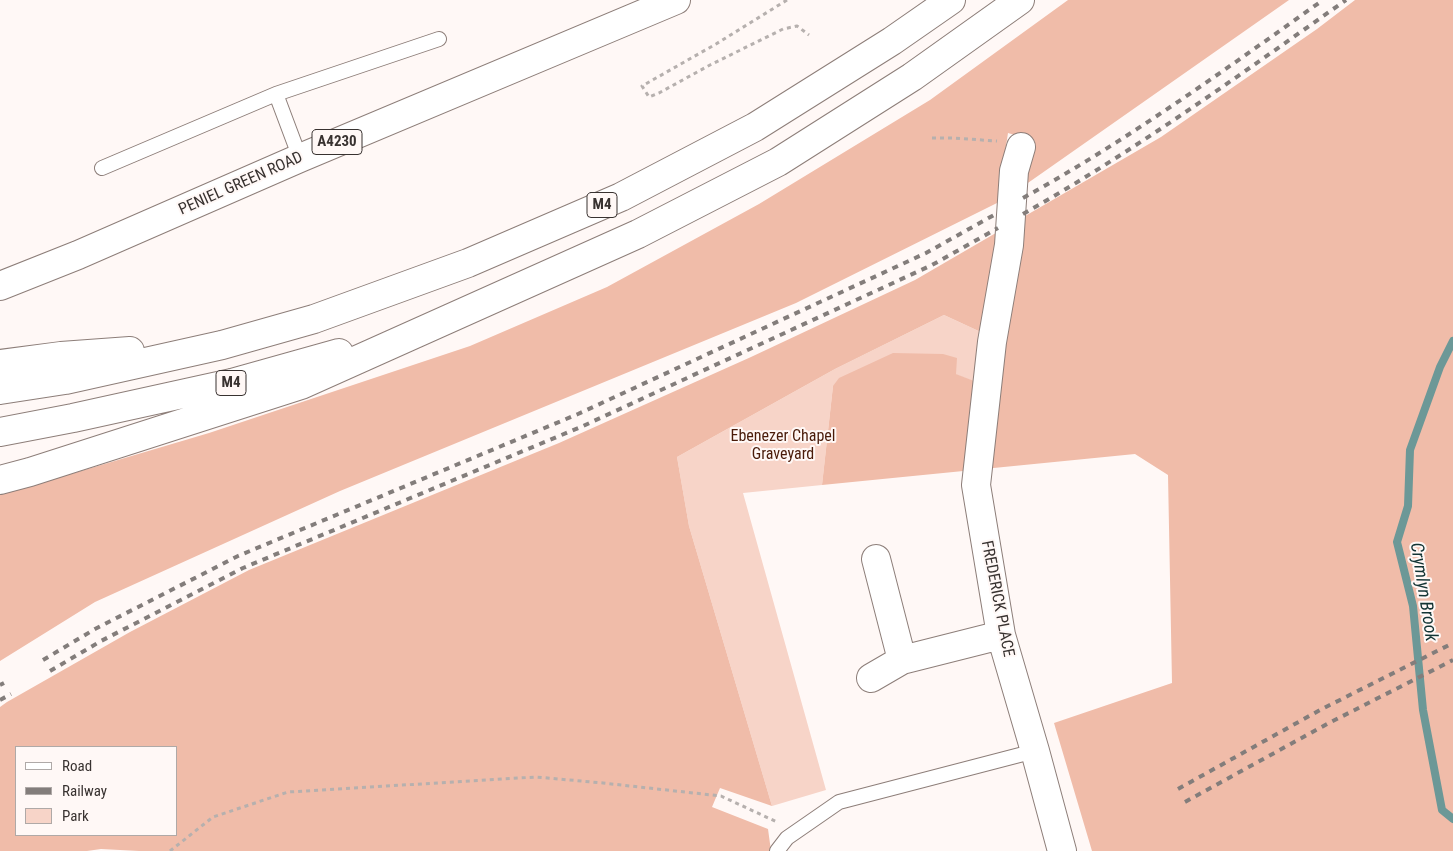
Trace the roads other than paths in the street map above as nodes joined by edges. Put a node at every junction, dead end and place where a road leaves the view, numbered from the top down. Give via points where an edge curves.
1 (676, 0) edge
2 (951, 0) edge
3 (1020, 0) edge
4 (439, 39) dead end
5 (276, 94) junction
6 (1022, 147) road end
7 (300, 158) junction
8 (102, 168) dead end
9 (0, 286) edge
10 (457, 316) junction
11 (222, 345) junction
12 (0, 364) edge
13 (0, 390) edge
14 (0, 432) edge
15 (0, 480) edge
16 (876, 559) dead end
17 (1002, 635) junction
18 (902, 660) junction
19 (871, 678) dead end
20 (1035, 751) junction
21 (777, 851) edge
22 (1062, 851) edge

1 - 7 main road, PENIEL GREEN ROAD / A4230
2 - 11 main road, M4 via 755,127 620,197 468,263 314,319
3 - 10 main road, M4 via 912,77 778,162 638,234
4 - 5 lane
5 - 7 lane
5 - 8 lane
6 - 17 main road, FREDERICK PLACE via 1014,171 1009,245 992,342 976,485
7 - 9 main road, PENIEL GREEN ROAD / A4230
10 - 14 main road, M4 via 232,383
10 - 15 main road, M4 via 301,385
11 - 12 main road, M4 via 61,356
11 - 13 main road, M4 via 65,380
16 - 18 main road
17 - 18 main road
17 - 20 main road, FREDERICK PLACE
18 - 19 main road
20 - 21 lane via 839,802 787,838
20 - 22 main road, FREDERICK PLACE

